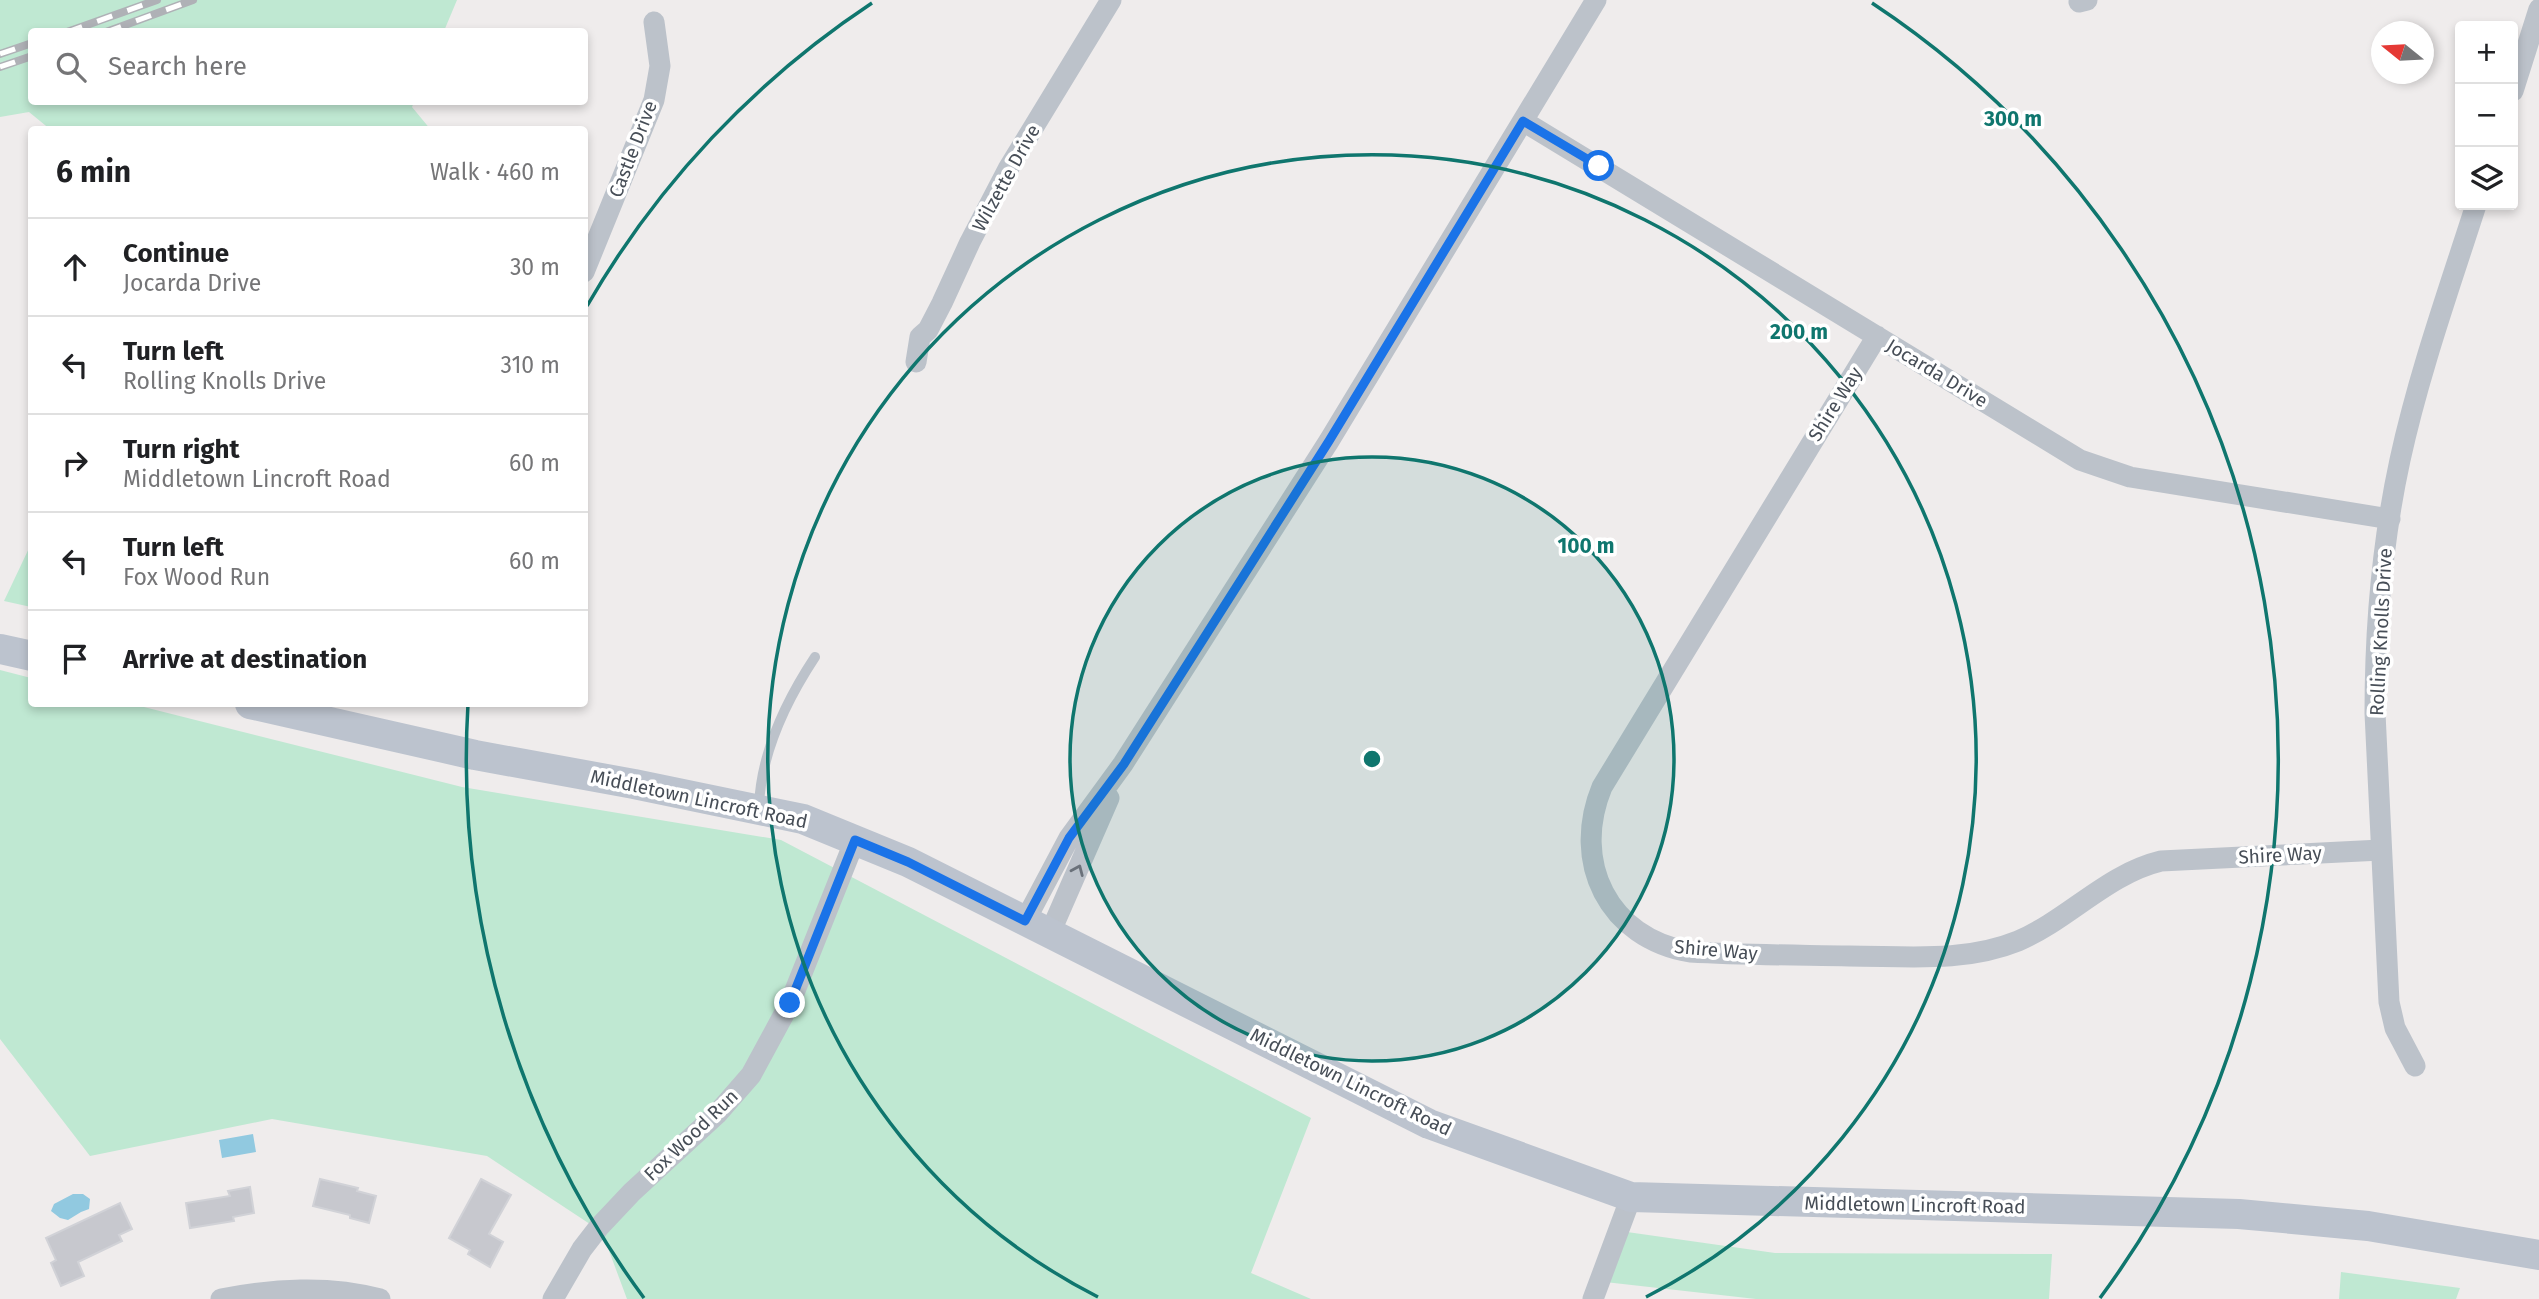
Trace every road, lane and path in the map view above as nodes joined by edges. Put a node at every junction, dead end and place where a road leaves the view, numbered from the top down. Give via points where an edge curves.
1 (1111, 0) edge
2 (1587, 3) edge
3 (2539, 9) edge
4 (654, 22) dead end
5 (2515, 84) edge
6 (1523, 121) junction
7 (2474, 210) edge
8 (588, 262) edge
9 (1877, 336) junction
10 (916, 362) dead end
11 (2390, 520) junction
12 (0, 649) edge
13 (28, 655) edge
14 (815, 657) dead end
15 (263, 707) edge
16 (758, 809) junction
17 (855, 840) junction
18 (2381, 850) junction
19 (1038, 927) junction
20 (2414, 1066) dead end
21 (1630, 1197) junction
22 (2539, 1255) edge
23 (221, 1299) edge
24 (380, 1299) edge
25 (553, 1299) edge
26 (1593, 1299) edge

1 - 10 street, Wilzette Drive via 1008,169 938,312 920,337
2 - 6 street
3 - 5 street
4 - 8 street, Castle Drive via 660,66 654,100
6 - 9 street, Jocarda Drive
6 - 19 street via 1329,441 1124,764
7 - 11 street, Rolling Knolls Drive via 2418,386
9 - 11 street, Jocarda Drive via 2101,469
9 - 18 street, Shire Way via 1602,787 1590,831 1592,865 1600,886 1623,919 1658,943 1690,952 1950,957 1993,949 2031,934 2121,876 2161,861
11 - 18 street, Rolling Knolls Drive via 2381,574 2375,669
12 - 13 main road
14 - 16 lane via 771,746 762,772
15 - 16 main road, Middletown Lincroft Road via 475,755
16 - 17 main road, Middletown Lincroft Road via 803,819
17 - 19 main road, Middletown Lincroft Road
17 - 25 street, Fox Wood Run via 790,1003 751,1075 717,1114 599,1227
18 - 20 street, Rolling Knolls Drive via 2389,1003 2395,1028
19 - 21 main road, Middletown Lincroft Road via 1429,1124
21 - 22 main road, Middletown Lincroft Road via 2239,1214 2368,1226
21 - 26 street
23 - 24 street via 300,1290

